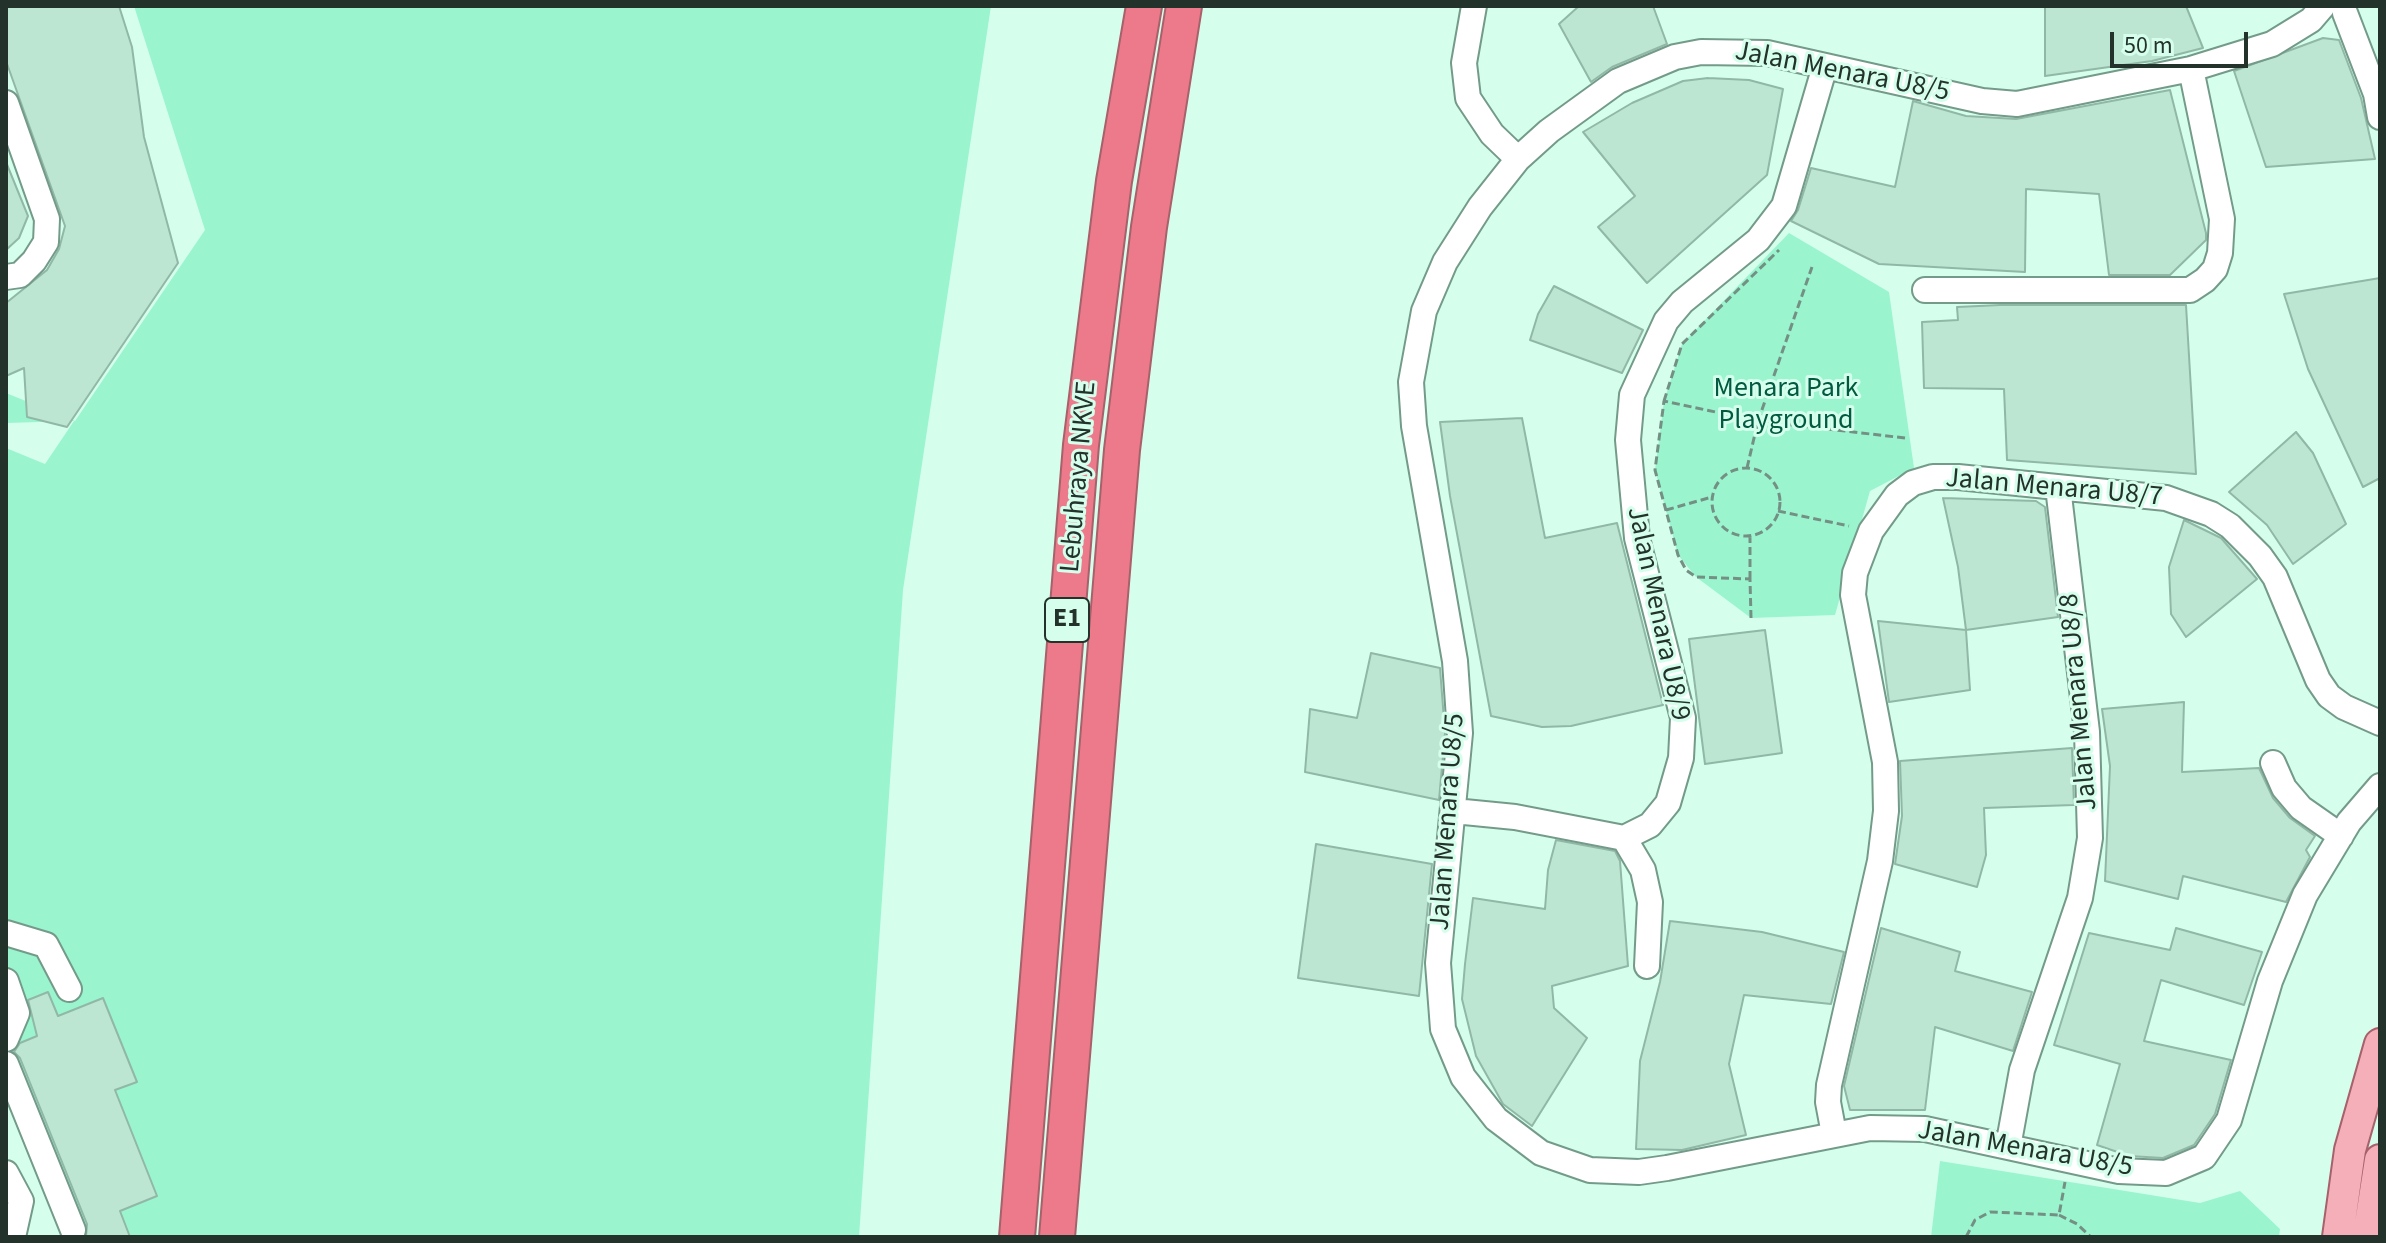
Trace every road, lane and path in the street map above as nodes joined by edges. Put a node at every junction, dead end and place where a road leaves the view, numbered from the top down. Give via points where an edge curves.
1 (1144, 6) edge
2 (1184, 6) edge
3 (1474, 6) edge
4 (2336, 8) edge
5 (1825, 66) junction
6 (2191, 69) junction
7 (6, 103) edge
8 (2380, 117) edge
9 (1518, 159) junction
10 (1784, 243) dead end
11 (1812, 267) dead end
12 (6, 277) edge
13 (1925, 290) dead end
14 (1664, 401) junction
15 (1758, 421) junction
16 (1905, 438) dead end
17 (1747, 468) junction
18 (2058, 487) junction
19 (1712, 497) junction
20 (1664, 511) junction
21 (1778, 511) junction
22 (1871, 531) junction
23 (1750, 536) junction
24 (1750, 579) junction
25 (1751, 618) dead end
26 (2380, 723) edge
27 (2273, 763) dead end
28 (2380, 786) edge
29 (1454, 811) junction
30 (2341, 836) junction
31 (1624, 838) junction
32 (6, 933) edge
33 (1647, 966) dead end
34 (6, 981) edge
35 (69, 989) dead end
36 (6, 1039) edge
37 (2380, 1044) edge
38 (6, 1064) edge
39 (1834, 1134) junction
40 (2008, 1147) junction
41 (2068, 1160) junction
42 (2380, 1160) edge
43 (6, 1173) edge
44 (2059, 1215) junction
45 (73, 1230) dead end
46 (13, 1237) edge
47 (1017, 1237) edge
48 (1057, 1237) edge
49 (1966, 1237) edge
50 (2091, 1237) edge
51 (2338, 1237) edge
52 (2368, 1237) edge

1 - 47 highway, Lebuhraya NKVE / E1 via 1114,181 1081,445
2 - 48 highway, Lebuhraya NKVE / E1 via 1149,227 1122,450
3 - 9 street via 1464,63 1468,98 1492,134
4 - 6 street, Jalan Menara U8/5 via 2272,44
4 - 8 street, Jalan Menara U8/5 via 2376,94
5 - 6 street, Jalan Menara U8/5 via 2017,104
5 - 9 street, Jalan Menara U8/5 via 1749,51 1675,57 1594,96
5 - 31 street, Jalan Menara U8/9 via 1784,206 1758,240 1666,321 1632,395 1628,440 1637,538 1683,718 1681,758 1668,803 1650,825
6 - 13 street via 2222,219 2220,253 2205,280 2190,290
7 - 12 street via 47,219 46,242 34,261 20,275
9 - 29 street, Jalan Menara U8/5 via 1445,262 1424,311 1413,361 1414,426 1455,661 1460,733
10 - 14 path via 1682,344
11 - 15 path
14 - 15 path
14 - 20 path via 1655,470
15 - 16 path
15 - 17 path
17 - 19 path via 1724,476
17 - 21 path via 1763,473 1775,485
18 - 22 street, Jalan Menara U8/7 via 1933,477 1897,495
18 - 26 street, Jalan Menara U8/7 via 2166,498 2190,504 2230,526 2275,577 2329,696
18 - 40 street, Jalan Menara U8/8 via 2087,732 2090,838 2080,898 2022,1070
19 - 20 path
19 - 23 path via 1714,515 1725,529
20 - 24 path via 1686,570 1696,577
21 - 22 path
21 - 23 path via 1768,528
22 - 39 street, Jalan Menara U8/7 via 1855,573 1853,595 1885,762 1886,811 1880,861 1829,1085
23 - 24 path
24 - 25 path
27 - 30 street via 2301,808
28 - 30 street, Jalan Menara U8/5
29 - 31 street
29 - 39 street, Jalan Menara U8/5 via 1438,963 1443,1029 1463,1077 1515,1136 1564,1163 1639,1172
30 - 41 street, Jalan Menara U8/5 via 2305,895 2284,944 2233,1109 2211,1148 2187,1167 2166,1173 2119,1171
31 - 33 street via 1643,870 1650,902
32 - 35 street via 46,945
34 - 36 street via 17,1013
37 - 51 main road via 2350,1150
38 - 45 street
39 - 40 street, Jalan Menara U8/5 via 1870,1128 1925,1129
40 - 41 street, Jalan Menara U8/5
41 - 44 path
42 - 52 main road
43 - 46 street via 21,1201
44 - 49 path via 1990,1212 1975,1220
44 - 50 path

